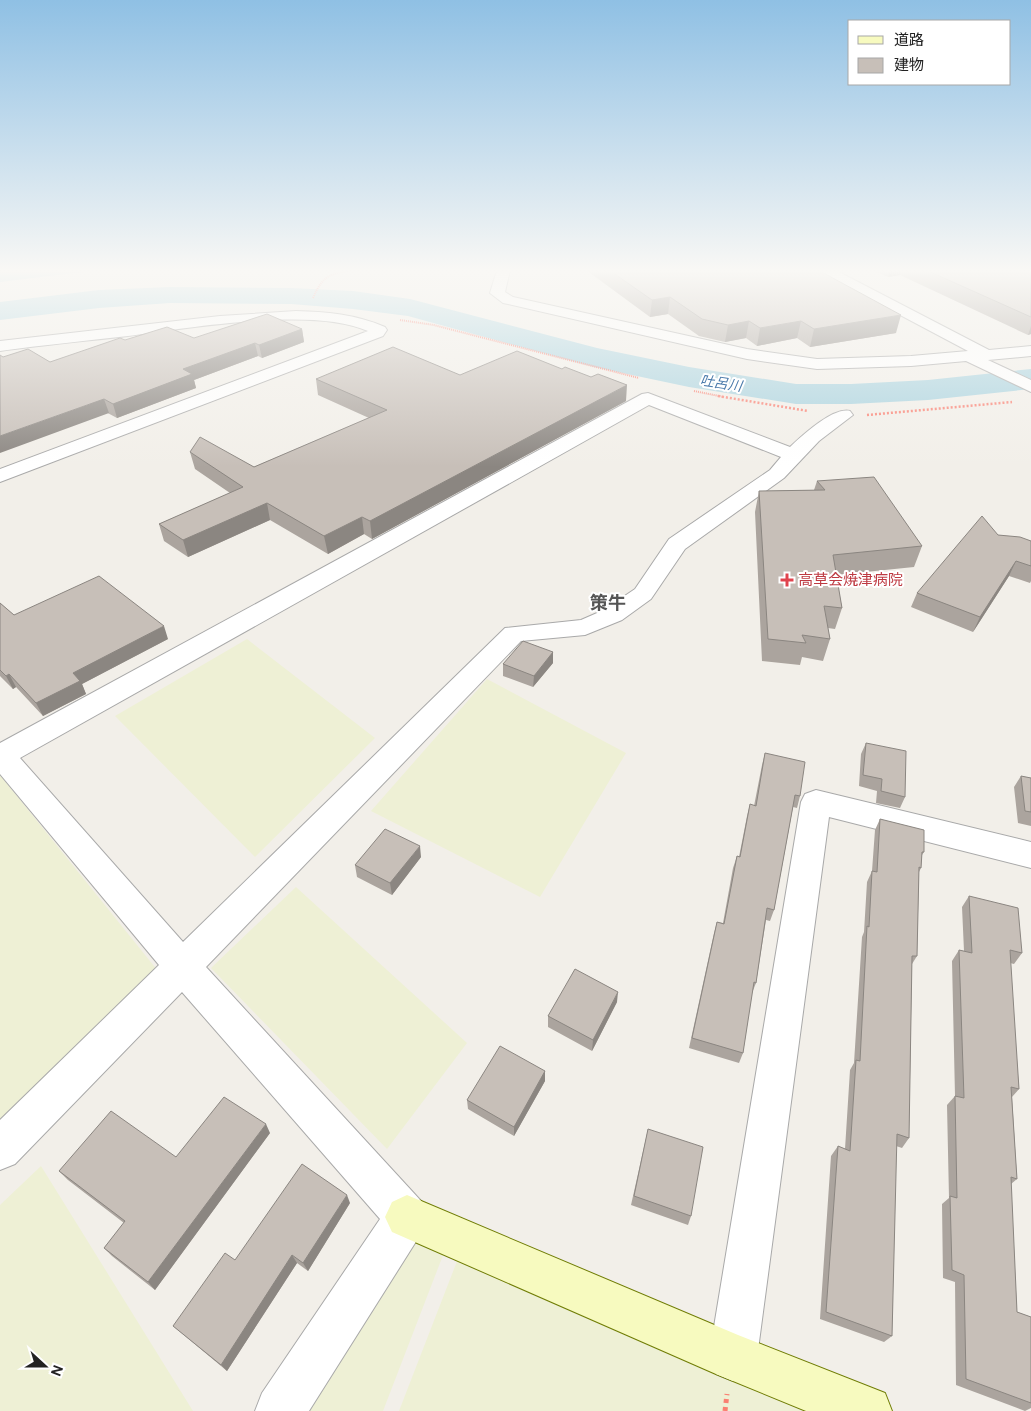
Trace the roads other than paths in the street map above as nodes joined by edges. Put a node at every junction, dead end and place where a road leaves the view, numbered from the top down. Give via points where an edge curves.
1 (84, 336) edge
2 (369, 336) edge
3 (667, 336) edge
4 (952, 336) edge
5 (0, 346) edge
6 (1031, 351) edge
7 (987, 354) junction
8 (968, 356) junction
9 (1031, 387) edge
10 (844, 415) road end
11 (793, 454) junction
12 (0, 476) edge
13 (0, 755) edge
14 (1031, 855) edge
15 (183, 968) junction
16 (0, 1149) edge
17 (407, 1217) junction
18 (733, 1358) junction
19 (280, 1411) edge
20 (867, 1411) edge

1 - 5 street
2 - 12 street
3 - 8 street via 747,354 817,364
4 - 7 street
6 - 7 street
7 - 8 street
8 - 9 street
10 - 11 street
11 - 13 street via 648,398
11 - 15 street via 777,474 677,544 643,594 613,615 585,627 514,634
13 - 15 street
14 - 18 street via 816,802
15 - 16 street
15 - 17 street
17 - 18 street
17 - 19 street
18 - 20 street

